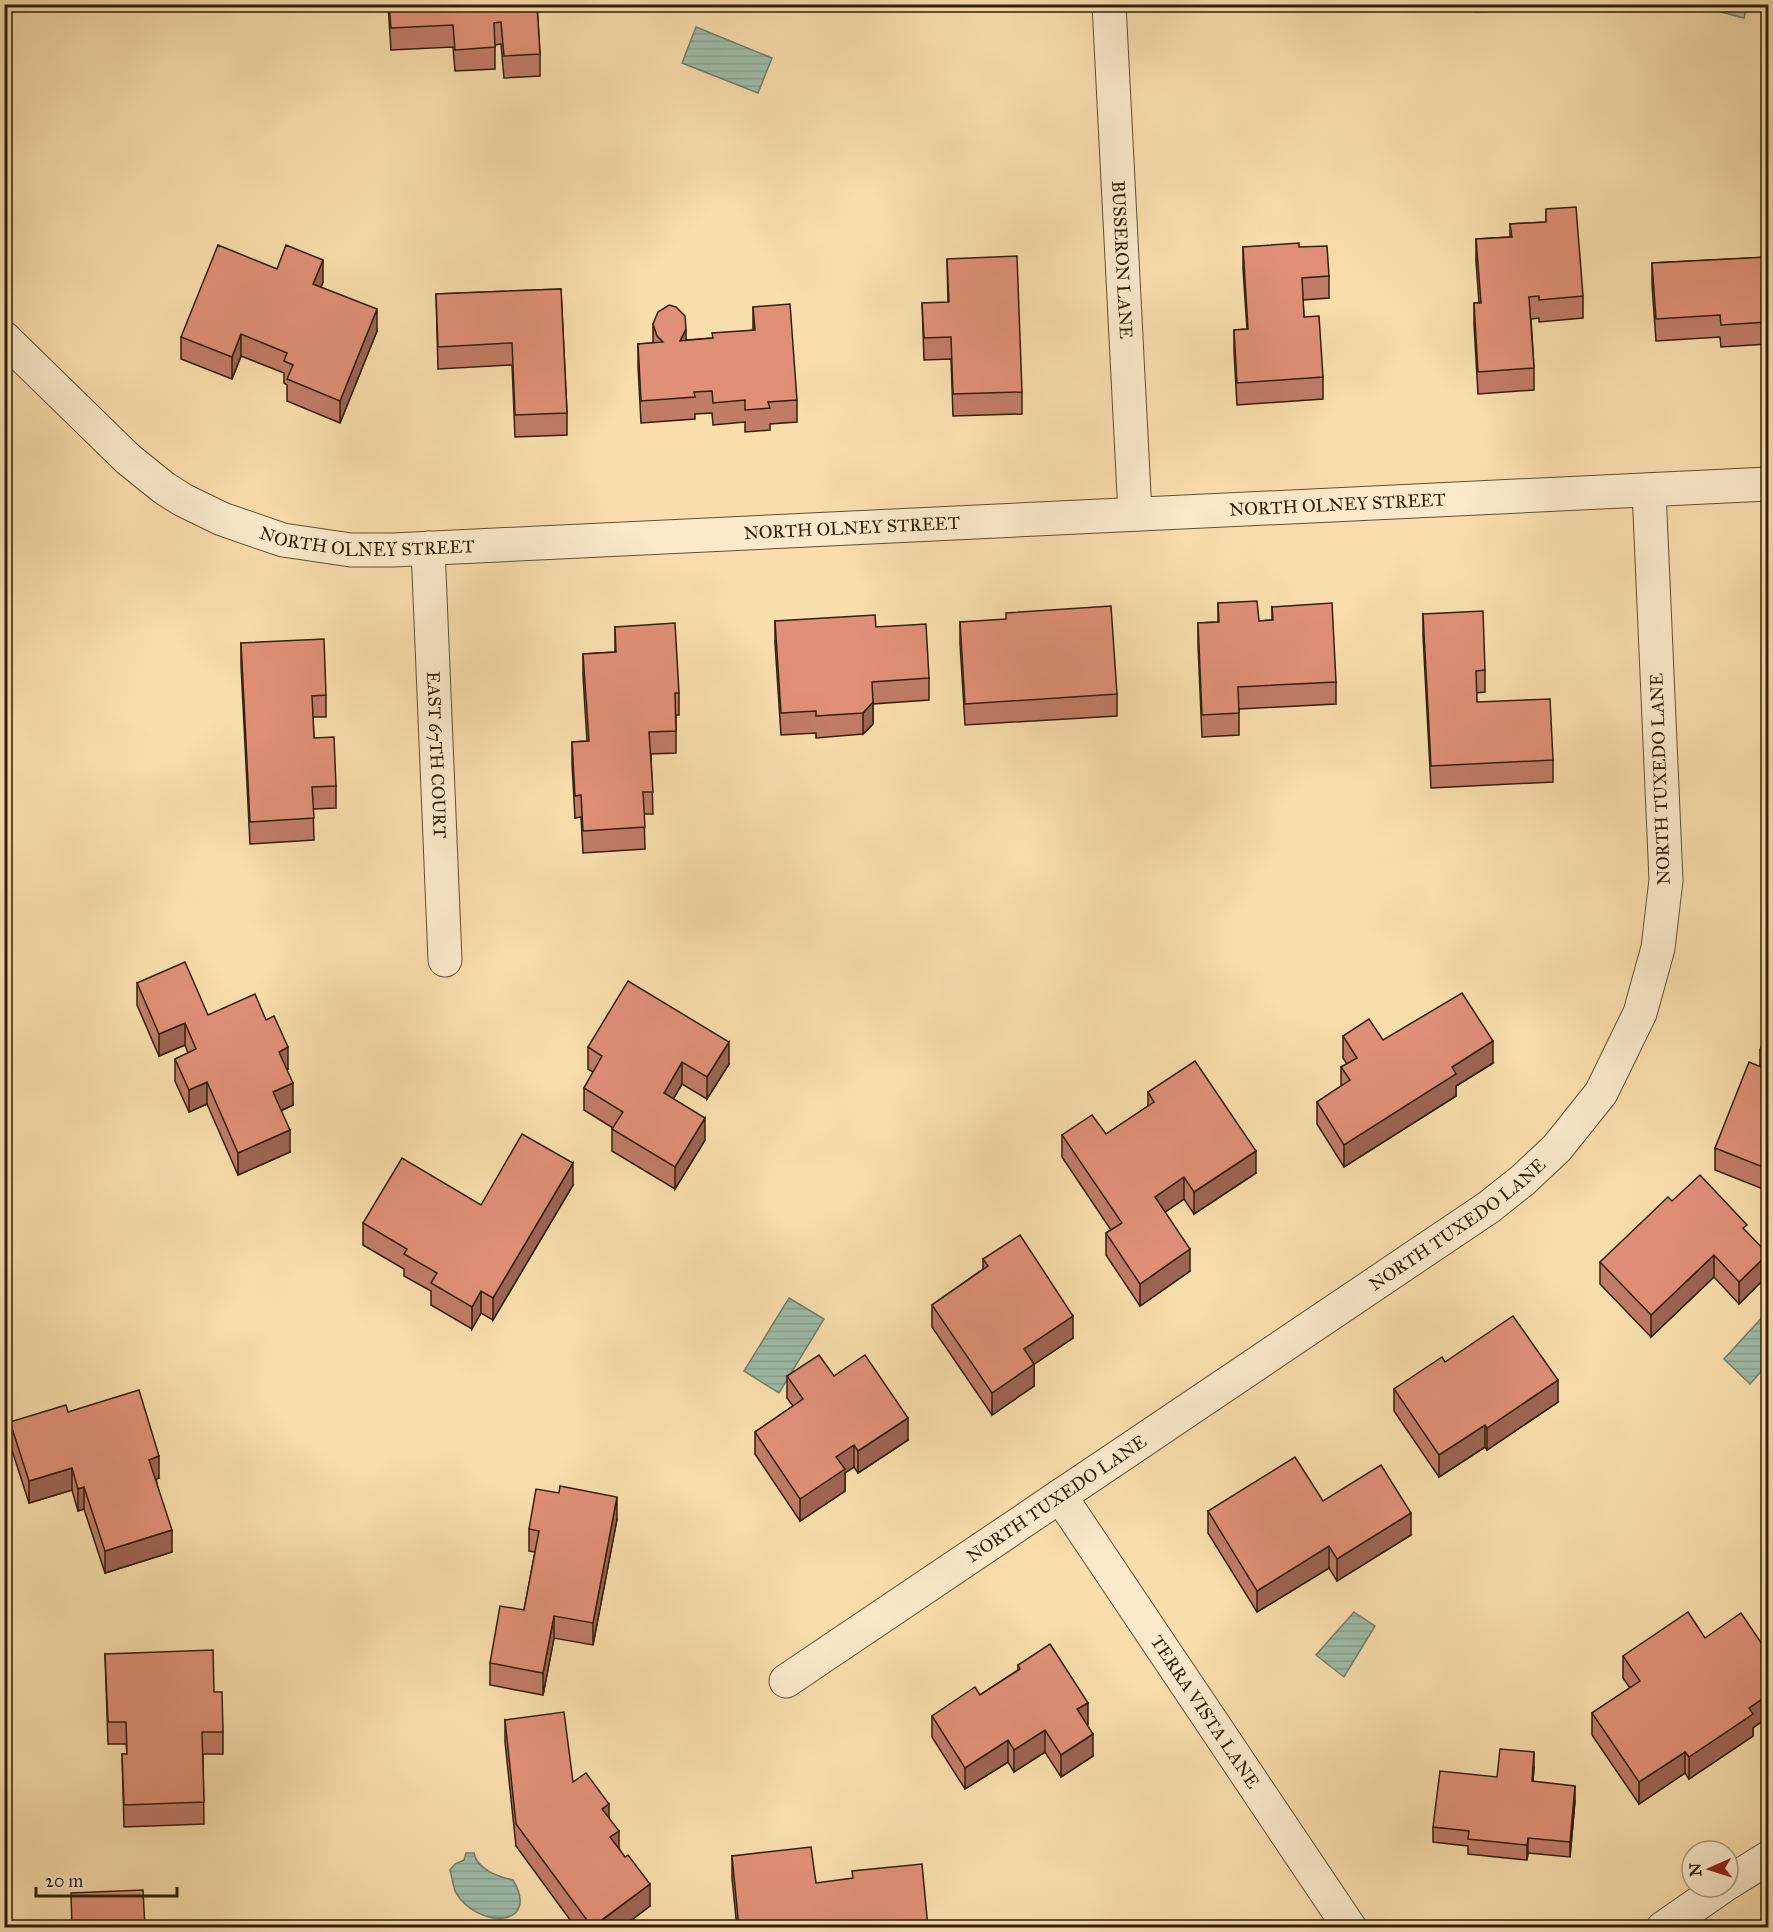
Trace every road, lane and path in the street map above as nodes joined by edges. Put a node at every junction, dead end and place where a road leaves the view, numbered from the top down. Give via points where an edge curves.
1 (1109, 4) edge
2 (4, 338) edge
3 (1768, 484) edge
4 (1649, 490) junction
5 (1135, 514) junction
6 (428, 548) junction
7 (445, 960) dead end
8 (1060, 1496) junction
9 (786, 1681) dead end
10 (1768, 1858) edge
11 (1740, 1876) edge
12 (1705, 1899) edge
13 (1350, 1928) edge
14 (1663, 1928) edge

1 - 5 street, BUSSERON LANE
2 - 6 street, NORTH OLNEY STREET via 142,471 183,500 222,519 283,540 361,550
3 - 4 street, NORTH OLNEY STREET
4 - 5 street, NORTH OLNEY STREET
4 - 8 street, NORTH TUXEDO LANE via 1666,880 1658,948 1640,1013 1601,1094 1557,1148 1506,1194
5 - 6 street, NORTH OLNEY STREET
6 - 7 street, EAST 67TH COURT
8 - 9 street, NORTH TUXEDO LANE
8 - 13 street, TERRA VISTA LANE
10 - 11 street
12 - 14 street

